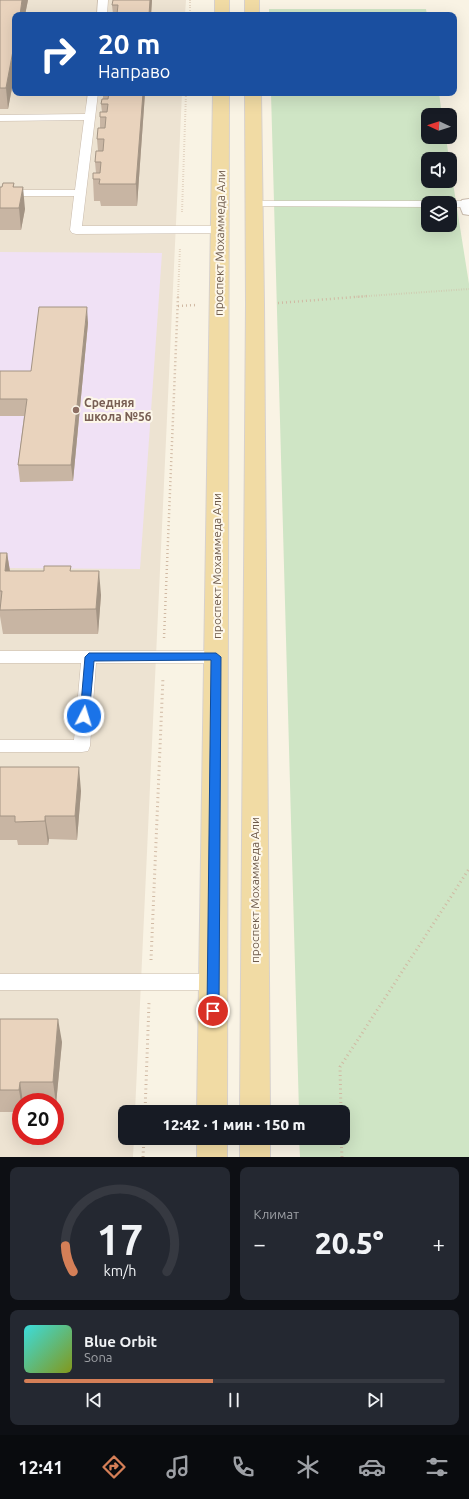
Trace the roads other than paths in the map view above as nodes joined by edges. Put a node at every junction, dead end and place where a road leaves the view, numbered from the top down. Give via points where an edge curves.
1 (103, 0) edge
2 (222, 0) edge
3 (252, 0) edge
4 (102, 12) edge
5 (222, 12) edge
6 (252, 12) edge
7 (92, 96) edge
8 (221, 96) edge
9 (253, 96) edge
10 (90, 117) junction
11 (0, 118) edge
12 (0, 193) edge
13 (81, 194) junction
14 (254, 204) junction
15 (421, 204) edge
16 (457, 205) edge
17 (469, 206) edge
18 (220, 230) junction
19 (0, 657) edge
20 (89, 657) junction
21 (216, 657) junction
22 (0, 746) edge
23 (0, 982) edge
24 (213, 982) junction
25 (212, 1105) edge
26 (255, 1105) edge
27 (212, 1145) edge
28 (255, 1145) edge
29 (212, 1157) edge
30 (255, 1157) edge

1 - 4 lane
2 - 5 main road
3 - 6 main road
7 - 10 lane
8 - 18 main road, проспект Мохаммеда Али
9 - 14 main road, проспект Мохаммеда Али
10 - 11 lane
10 - 13 lane
12 - 13 lane
13 - 18 lane via 76,230
14 - 15 lane
14 - 26 main road, проспект Мохаммеда Али
16 - 17 lane
18 - 21 main road, проспект Мохаммеда Али
19 - 20 lane
20 - 21 lane
20 - 22 lane via 82,746
21 - 24 main road, проспект Мохаммеда Али
23 - 24 lane
24 - 25 main road, проспект Мохаммеда Али
27 - 29 main road
28 - 30 main road

